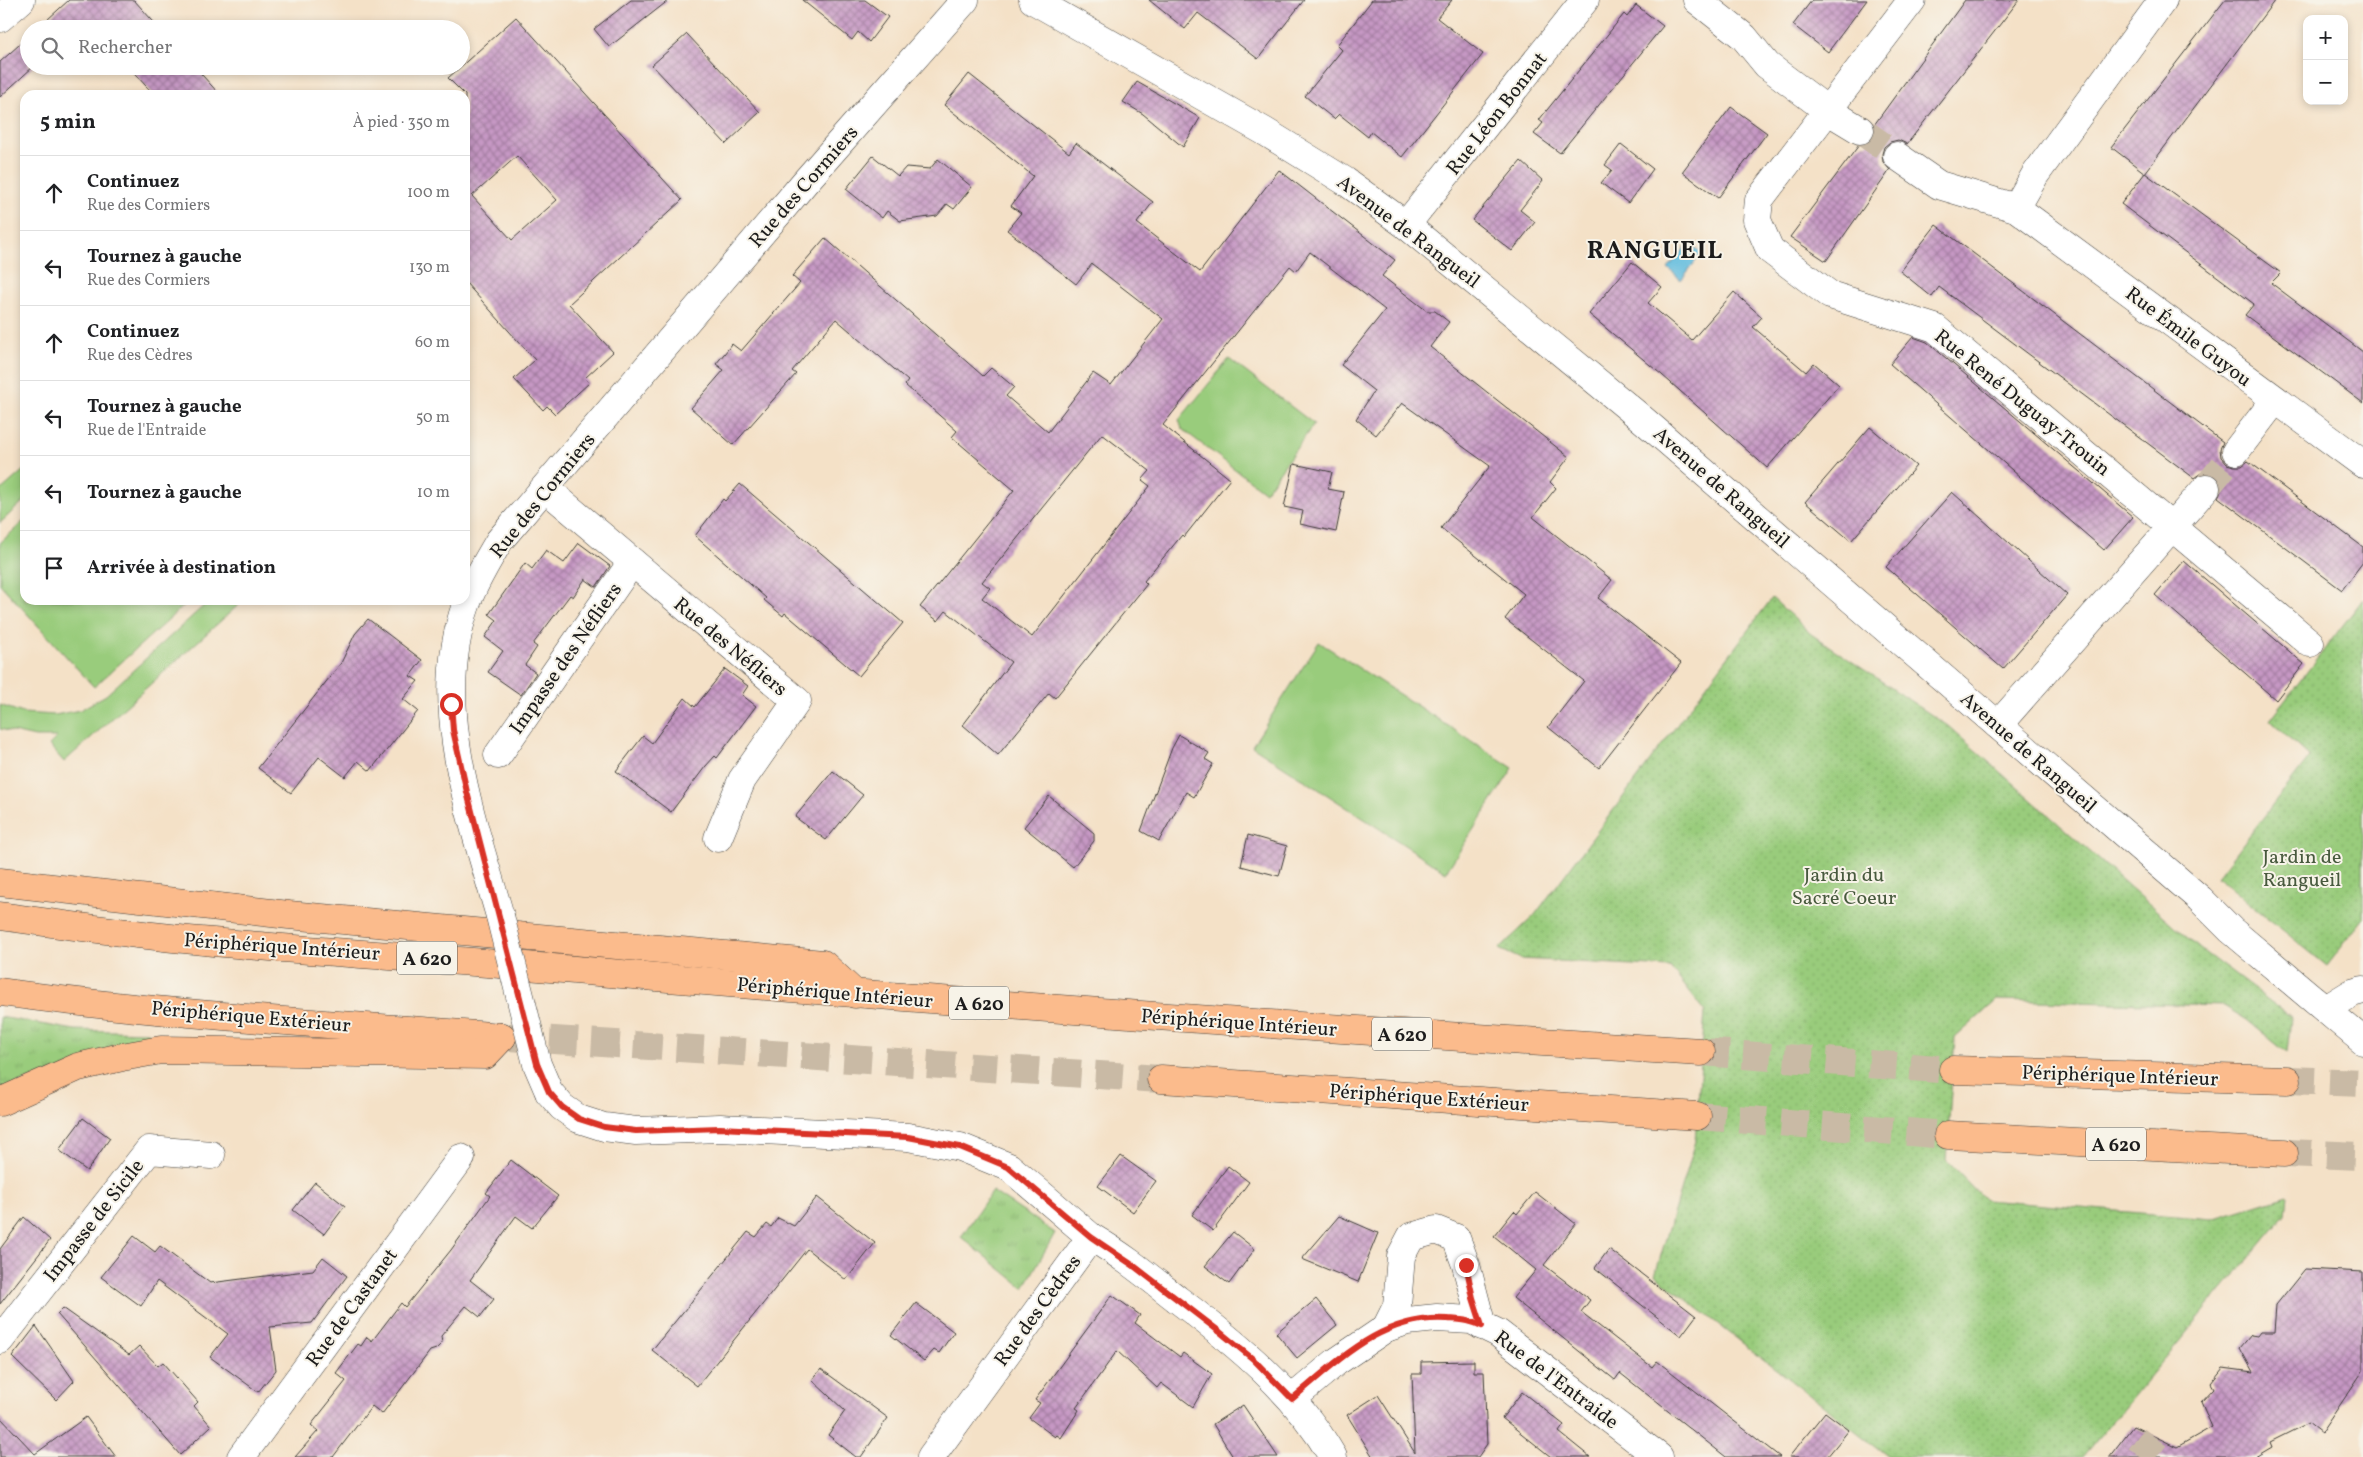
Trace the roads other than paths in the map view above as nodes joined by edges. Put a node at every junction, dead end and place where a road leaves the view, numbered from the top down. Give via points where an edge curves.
1 (21, 0) edge
2 (965, 0) edge
3 (1033, 0) edge
4 (1585, 0) edge
5 (1698, 0) edge
6 (1912, 0) edge
7 (2163, 0) edge
8 (0, 18) edge
9 (1828, 110) junction
10 (1860, 130) tunnel mouth
11 (1897, 156) tunnel mouth
12 (2016, 208) junction
13 (1406, 225) junction
14 (2275, 400) junction
15 (2236, 451) tunnel mouth
16 (2363, 464) edge
17 (545, 488) junction
18 (2206, 488) tunnel mouth
19 (2174, 527) junction
20 (632, 562) junction
21 (470, 597) edge
22 (466, 605) edge
23 (2310, 643) dead end
24 (1998, 725) junction
25 (498, 755) dead end
26 (718, 838) dead end
27 (0, 868) edge
28 (0, 882) edge
29 (46, 888) junction
30 (0, 916) edge
31 (2363, 990) edge
32 (0, 992) edge
33 (855, 994) junction
34 (2326, 1009) junction
35 (2363, 1041) edge
36 (1701, 1052) tunnel mouth
37 (1954, 1070) tunnel mouth
38 (1161, 1078) tunnel mouth
39 (2286, 1080) tunnel mouth
40 (0, 1102) edge
41 (1697, 1116) tunnel mouth
42 (1948, 1135) tunnel mouth
43 (2284, 1153) tunnel mouth
44 (211, 1155) dead end
45 (460, 1158) dead end
46 (1091, 1237) junction
47 (1482, 1326) junction
48 (1386, 1328) junction
49 (0, 1340) edge
50 (1292, 1399) junction
51 (241, 1457) edge
52 (931, 1457) edge
53 (1333, 1457) edge
54 (1659, 1457) edge

1 - 8 street
2 - 17 street, Rue des Cormiers
3 - 13 street, Avenue de Rangueil via 1264,130 1345,181
4 - 13 street, Rue Léon Bonnat
5 - 9 street via 1744,37 1767,65
6 - 9 street, Rue René Duguay-Trouin
7 - 12 street via 2035,175
9 - 10 street
9 - 19 street, Rue René Duguay-Trouin via 1759,200 1757,220 1770,250 1830,295 1935,328
11 - 12 street, Rue Émile Guyou via 1939,185
12 - 14 street, Rue Émile Guyou
13 - 24 street, Avenue de Rangueil via 1634,412
14 - 15 street
14 - 16 street, Rue Émile Guyou
17 - 20 street, Rue des Néfliers
17 - 21 street, Rue des Cormiers, bridge via 499,541
18 - 19 street
19 - 23 street, Rue René Duguay-Trouin
19 - 24 street
20 - 25 street, Impasse des Néfliers
20 - 26 street, Rue des Néfliers via 797,701 742,780
22 - 46 street, Rue des Cormiers, bridge via 452,670 453,730 537,1064 549,1092 562,1107 579,1119 604,1127 636,1131 720,1128 908,1137 960,1147 1008,1167
24 - 34 street, Avenue de Rangueil
27 - 29 highway via 32,873
28 - 29 highway
29 - 33 highway via 289,915 824,964
30 - 33 highway, Périphérique Intérieur / A 620 via 215,943
31 - 34 street
32 - 40 highway, Périphérique Extérieur via 273,1019 502,1036 485,1055 161,1050 78,1067
33 - 36 highway, Périphérique Intérieur / A 620
34 - 35 street, Avenue de Rangueil
37 - 39 highway, Périphérique Intérieur
38 - 41 highway, Périphérique Extérieur
42 - 43 highway, A 620
44 - 49 street, Impasse de Sicile via 149,1150
45 - 51 street, Rue de Castanet
46 - 50 street, Rue des Cèdres via 1220,1332 1253,1359
46 - 52 street, Rue des Cèdres
47 - 48 street, Rue de l'Entraide via 1471,1320 1437,1318 1408,1321
47 - 48 street via 1456,1238 1436,1230 1410,1237 1401,1256 1397,1306
47 - 54 street, Rue de l'Entraide via 1498,1333
48 - 50 street, Rue de l'Entraide via 1336,1362
50 - 53 street, Rue des Cèdres

